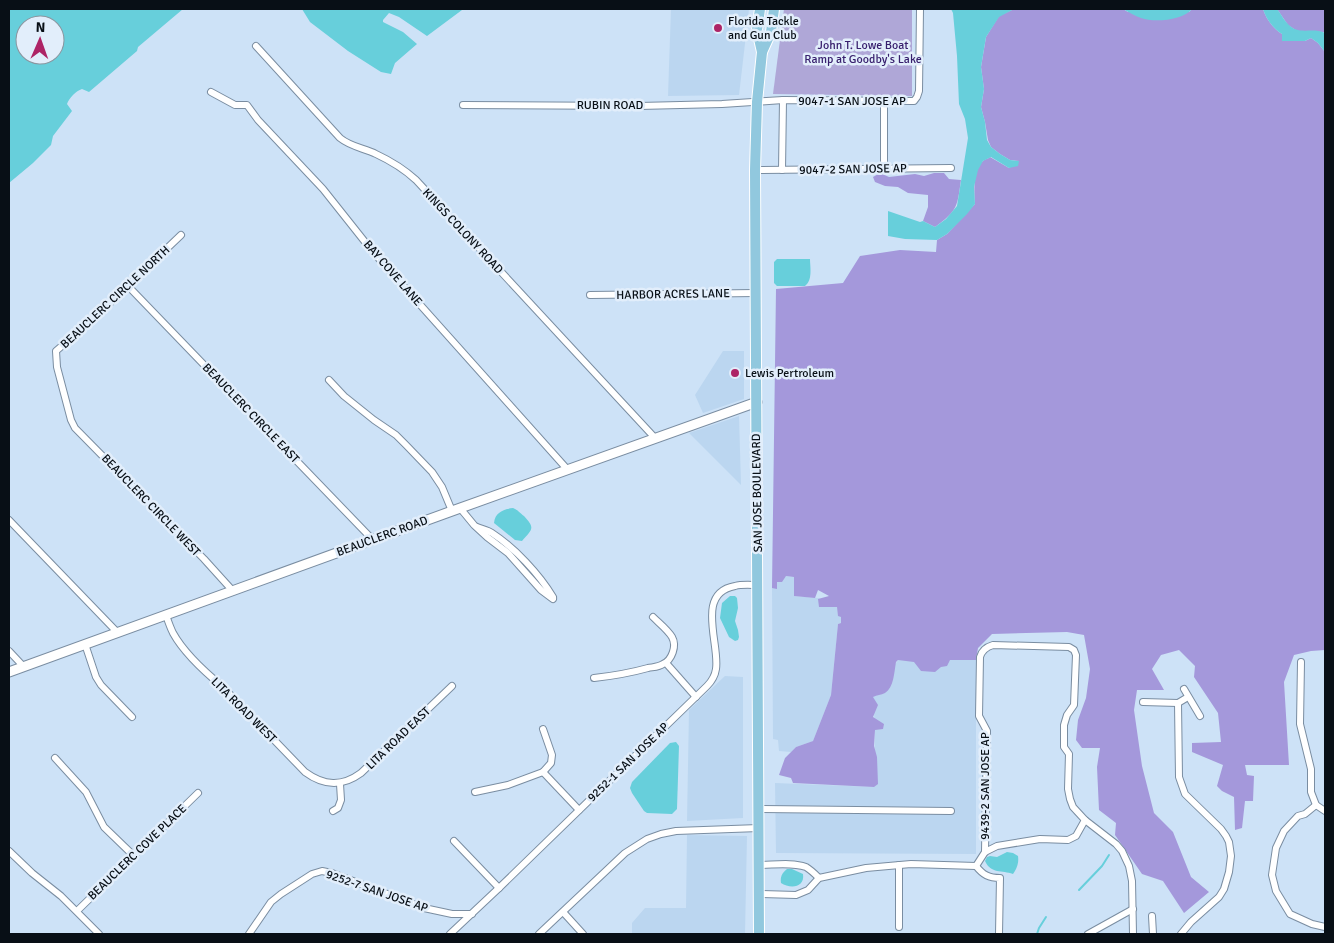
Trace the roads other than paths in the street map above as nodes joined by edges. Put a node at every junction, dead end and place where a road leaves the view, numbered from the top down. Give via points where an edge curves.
1 (760, 9) edge
2 (774, 9) edge
3 (920, 9) edge
4 (256, 46) dead end
5 (762, 52) junction
6 (211, 92) dead end
7 (783, 100) junction
8 (757, 102) junction
9 (884, 102) junction
10 (463, 105) dead end
11 (884, 168) junction
12 (951, 168) dead end
13 (755, 170) junction
14 (782, 170) junction
15 (181, 236) dead end
16 (128, 286) junction
17 (756, 293) junction
18 (590, 295) dead end
19 (329, 380) dead end
20 (757, 402) junction
21 (71, 420) joint
22 (655, 438) junction
23 (567, 469) junction
24 (456, 510) junction
25 (9, 520) edge
26 (373, 540) junction
27 (519, 561) junction
28 (758, 585) junction
29 (232, 590) junction
30 (166, 615) junction
31 (653, 617) dead end
32 (117, 632) junction
33 (85, 644) junction
34 (9, 651) edge
35 (1302, 662) dead end
36 (666, 663) junction
37 (24, 667) junction
38 (9, 672) edge
39 (594, 678) dead end
40 (452, 686) dead end
41 (1184, 689) dead end
42 (696, 697) junction
43 (1188, 697) junction
44 (1144, 702) dead end
45 (1178, 703) junction
46 (1200, 716) dead end
47 (132, 717) dead end
48 (543, 729) dead end
49 (55, 758) dead end
50 (543, 772) junction
51 (340, 784) junction
52 (475, 792) dead end
53 (198, 793) dead end
54 (1316, 805) junction
55 (759, 809) junction
56 (579, 810) junction
57 (332, 811) dead end
58 (951, 811) dead end
59 (1325, 811) edge
60 (1085, 820) junction
61 (759, 828) junction
62 (454, 841) dead end
63 (9, 850) edge
64 (985, 852) junction
65 (134, 856) junction
66 (760, 865) junction
67 (900, 865) junction
68 (976, 866) junction
69 (819, 878) junction
70 (499, 888) junction
71 (760, 894) junction
72 (1133, 909) junction
73 (77, 911) junction
74 (563, 912) junction
75 (472, 914) junction
76 (1152, 916) dead end
77 (899, 927) dead end
78 (1325, 927) edge
79 (99, 934) edge
80 (249, 934) edge
81 (450, 934) edge
82 (539, 934) edge
83 (583, 934) edge
84 (759, 934) edge
85 (999, 934) edge
86 (1088, 934) edge
87 (1133, 934) edge
88 (1153, 934) edge
89 (1181, 934) edge

1 - 5 main road, SAN JOSE BOULEVARD via 758,30
2 - 5 main road, SAN JOSE BOULEVARD
3 - 9 street, 9047-1 SAN JOSE AP via 917,97 909,102
4 - 22 street, KINGS COLONY ROAD via 340,138 391,162 416,180
5 - 8 main road, SAN JOSE BOULEVARD
6 - 23 street, BAY COVE LANE via 236,105 247,105
7 - 8 street, 9047-1 SAN JOSE AP
7 - 9 street, 9047-1 SAN JOSE AP
7 - 14 street
8 - 10 street, RUBIN ROAD via 639,106
8 - 13 main road, SAN JOSE BOULEVARD
9 - 11 street
11 - 12 street, 9047-2 SAN JOSE AP
11 - 14 street, 9047-2 SAN JOSE AP
13 - 14 street, 9047-2 SAN JOSE AP
13 - 17 main road, SAN JOSE BOULEVARD
15 - 16 street, BEAUCLERC CIRCLE NORTH
16 - 21 street, BEAUCLERC CIRCLE NORTH via 56,351
16 - 26 street, BEAUCLERC CIRCLE EAST
17 - 18 street, HARBOR ACRES LANE
17 - 20 main road, SAN JOSE BOULEVARD
19 - 24 street via 344,396 396,435 432,472
20 - 22 street, BEAUCLERC ROAD
20 - 28 main road, SAN JOSE BOULEVARD
21 - 29 street, BEAUCLERC CIRCLE WEST via 75,428
22 - 23 street, BEAUCLERC ROAD
23 - 24 street, BEAUCLERC ROAD
24 - 26 street, BEAUCLERC ROAD
24 - 27 street
25 - 32 street
26 - 29 street, BEAUCLERC ROAD
27 - 27 street via 541,590 553,599 546,586
28 - 42 street, 9252-1 SAN JOSE AP via 735,586 716,598 712,617 717,667 712,680
28 - 55 main road, SAN JOSE BOULEVARD
29 - 30 street, BEAUCLERC ROAD
30 - 32 street, BEAUCLERC ROAD
30 - 51 street, LITA ROAD WEST via 173,633 189,655 305,772 320,781
31 - 36 street via 674,642
32 - 33 street, BEAUCLERC ROAD
33 - 37 street, BEAUCLERC ROAD
33 - 47 street via 101,685
34 - 37 street
35 - 54 street via 1300,724
36 - 39 street
36 - 42 street
37 - 38 street, BEAUCLERC ROAD
40 - 51 street, LITA ROAD EAST via 361,773
41 - 43 street
42 - 56 street, 9252-1 SAN JOSE AP
43 - 45 street
43 - 46 street
44 - 45 street
45 - 89 street via 1178,777 1185,794 1226,836 1231,856 1224,889
48 - 50 street via 552,755
49 - 65 street via 86,792 104,827
50 - 52 street via 508,785
50 - 56 street
51 - 57 street via 341,800 338,808
53 - 65 street, BEAUCLERC COVE PLACE
54 - 59 street
54 - 78 street via 1298,816 1284,831 1276,848 1272,875 1276,891 1290,914
55 - 58 street
55 - 61 main road, SAN JOSE BOULEVARD
56 - 70 street, 9252-1 SAN JOSE AP
60 - 64 street via 1076,836 1068,840 1023,841
60 - 64 street, 9439-2 SAN JOSE AP via 1073,807 1070,798 1069,754 1064,747 1064,725 1074,705 1074,650 1064,646 992,645 980,656 979,716 987,730
60 - 72 street, 9439-2 SAN JOSE AP via 1122,851 1132,881
61 - 66 main road, SAN JOSE BOULEVARD
61 - 74 street via 676,831 647,839 625,853
62 - 70 street
63 - 73 street
64 - 68 street
65 - 73 street, BEAUCLERC COVE PLACE
66 - 69 street via 796,865 811,870
66 - 71 main road, SAN JOSE BOULEVARD
67 - 68 street
67 - 69 street via 852,870
67 - 77 street
68 - 85 street via 987,876 1000,878
69 - 71 street via 808,890 796,895
70 - 75 street, 9252-1 SAN JOSE AP
71 - 84 main road, SAN JOSE BOULEVARD
72 - 86 street
72 - 87 street, 9439-2 SAN JOSE AP
73 - 79 street
74 - 82 street
74 - 83 street
75 - 80 street, 9252-7 SAN JOSE AP via 424,908 322,871 297,883 271,902
75 - 81 street, 9252-1 SAN JOSE AP
76 - 88 street

